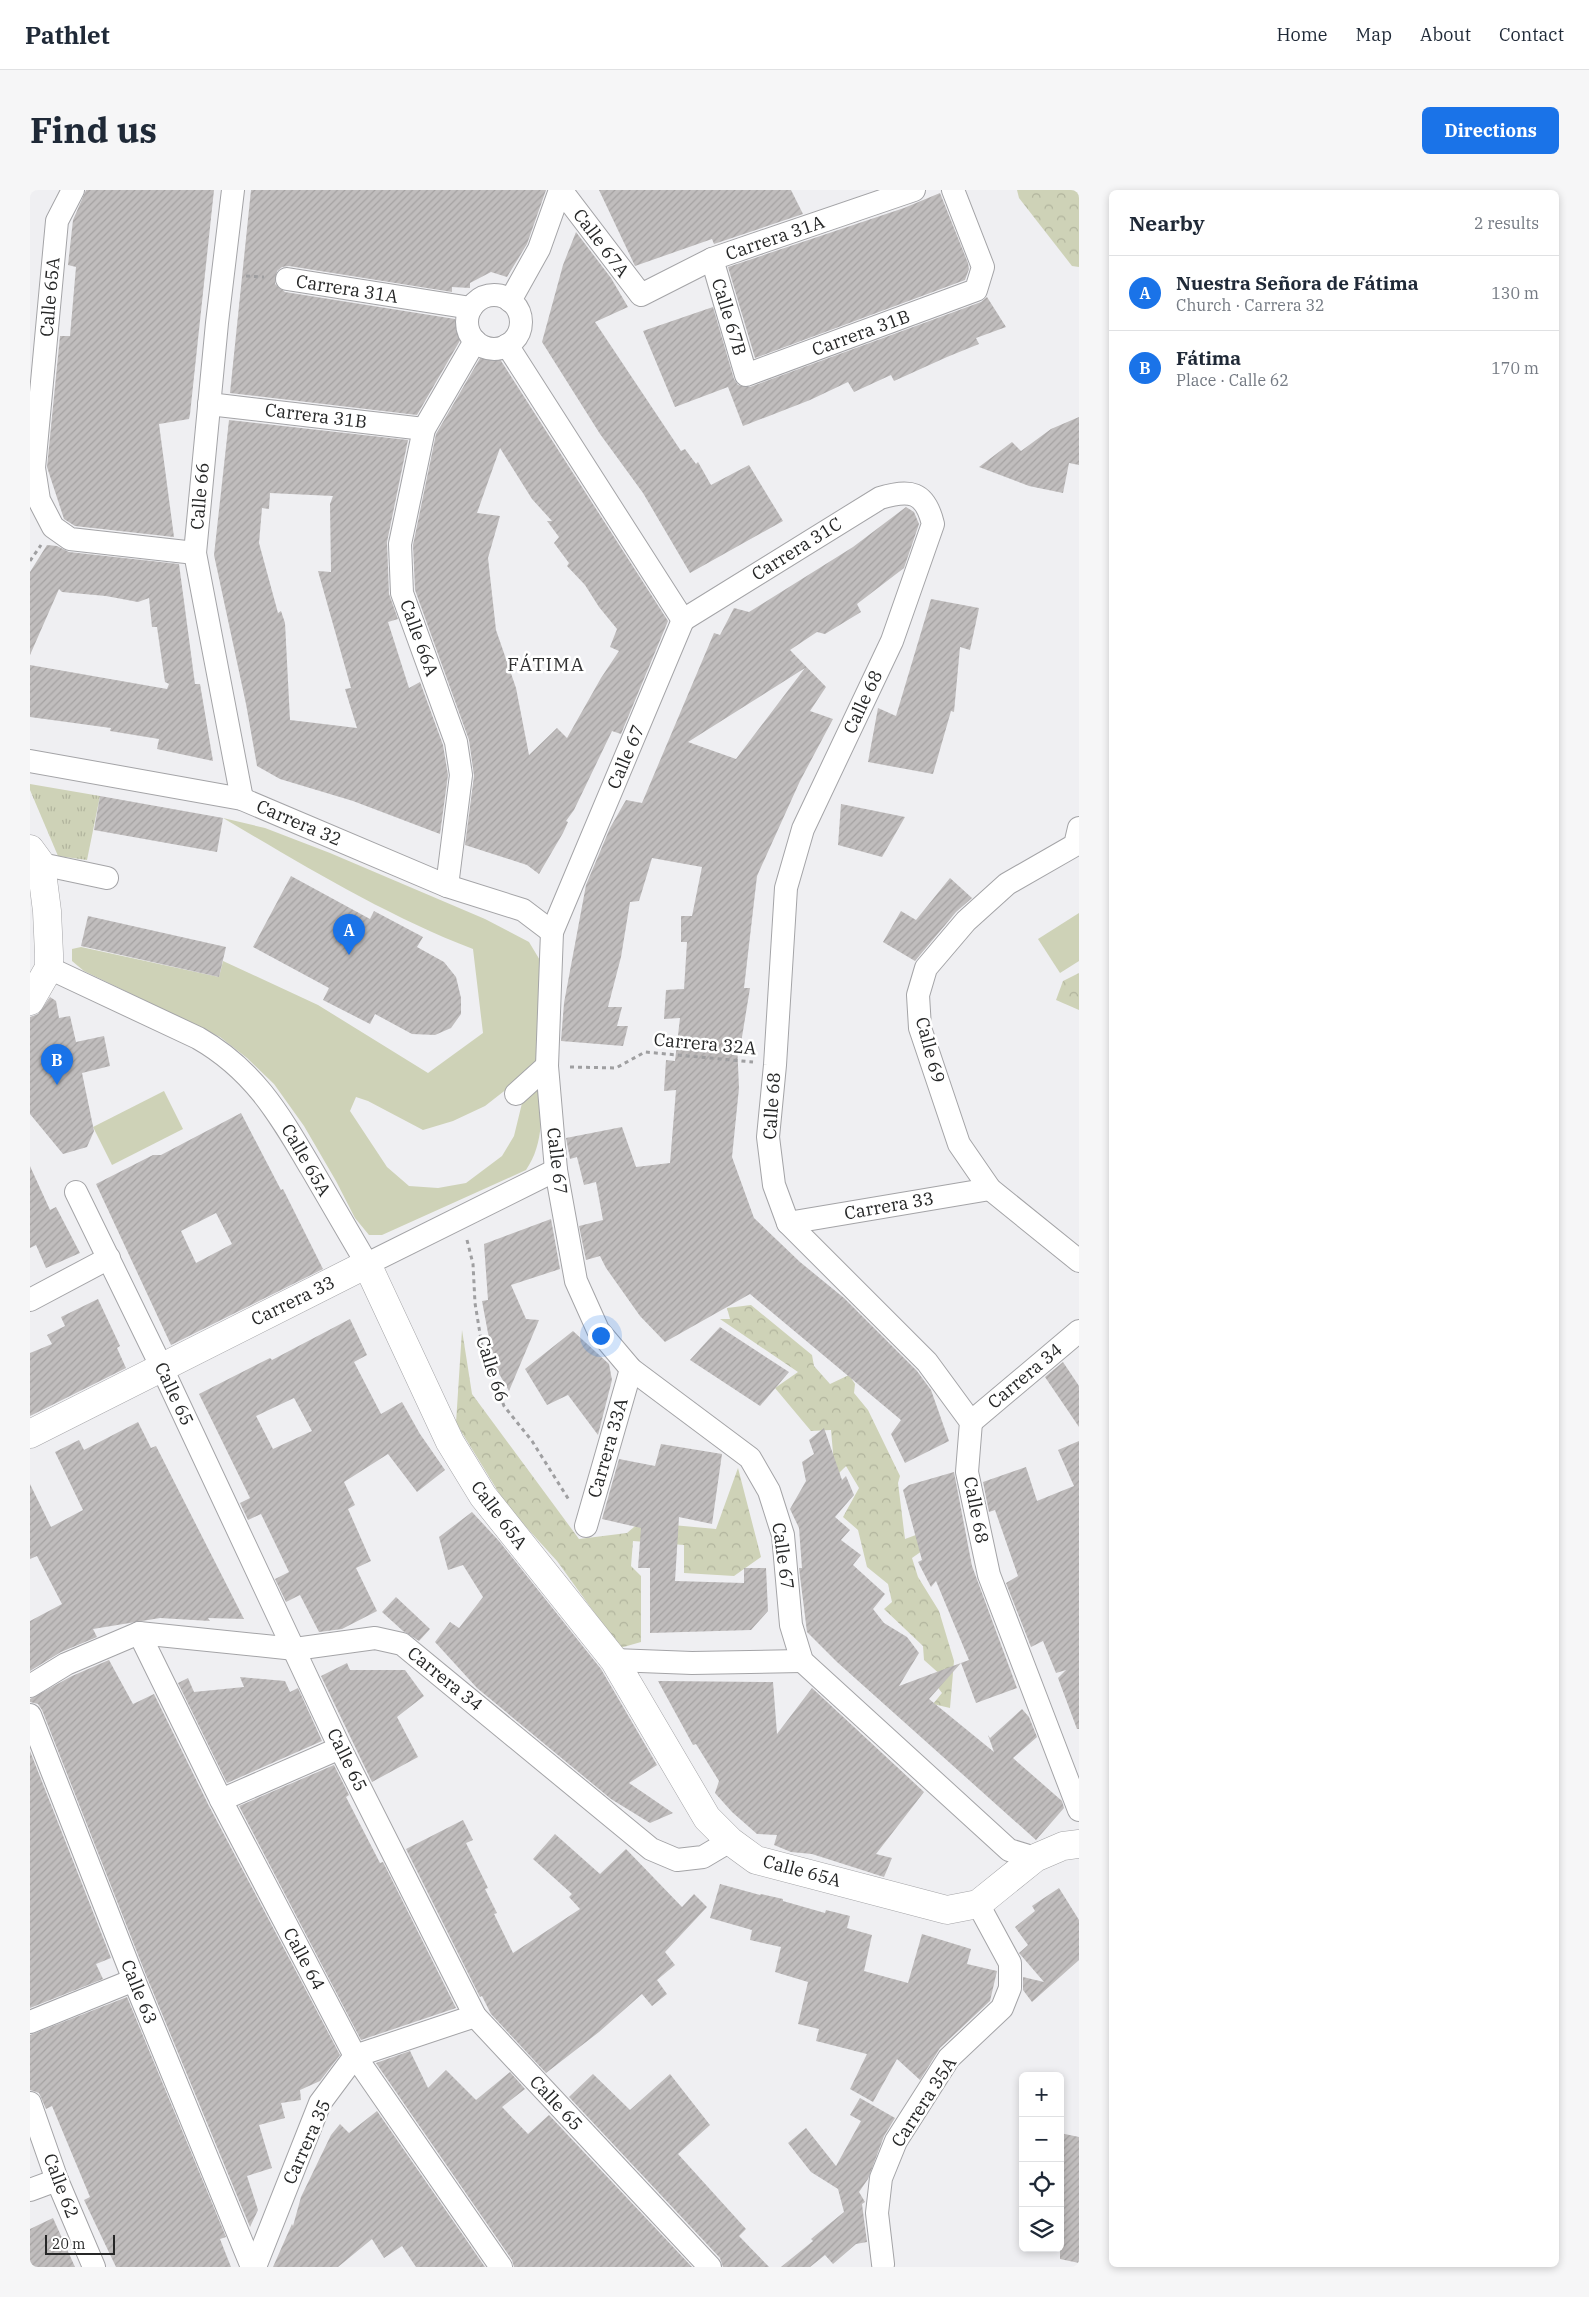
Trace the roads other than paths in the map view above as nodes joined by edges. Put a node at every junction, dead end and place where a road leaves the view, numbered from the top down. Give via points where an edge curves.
1 (73, 190) edge
2 (233, 190) edge
3 (560, 190) edge
4 (914, 190) edge
5 (953, 190) edge
6 (712, 259) junction
7 (288, 279) road end
8 (641, 295) joint
9 (510, 301) junction
10 (471, 308) junction
11 (475, 341) junction
12 (507, 345) junction
13 (746, 375) joint
14 (209, 404) junction
15 (424, 429) junction
16 (915, 494) joint
17 (195, 553) junction
18 (683, 620) junction
19 (30, 761) edge
20 (242, 799) junction
21 (1078, 839) edge
22 (35, 857) edge
23 (107, 878) dead end
24 (447, 886) junction
25 (552, 932) junction
26 (48, 968) junction
27 (30, 1001) edge
28 (547, 1066) junction
29 (516, 1094) dead end
30 (556, 1170) junction
31 (990, 1189) junction
32 (76, 1192) dead end
33 (788, 1223) junction
34 (109, 1258) junction
35 (1079, 1261) edge
36 (367, 1264) junction
37 (30, 1300) edge
38 (1079, 1331) edge
39 (161, 1366) junction
40 (631, 1369) junction
41 (971, 1422) junction
42 (30, 1434) edge
43 (586, 1526) road end
44 (139, 1633) junction
45 (295, 1649) junction
46 (614, 1660) junction
47 (802, 1661) junction
48 (30, 1686) edge
49 (30, 1716) edge
50 (340, 1748) junction
51 (221, 1800) junction
52 (1079, 1810) edge
53 (730, 1842) junction
54 (1079, 1844) edge
55 (1035, 1858) junction
56 (978, 1904) junction
57 (134, 1980) junction
58 (475, 2016) junction
59 (30, 2022) edge
60 (355, 2056) junction
61 (30, 2103) edge
62 (57, 2180) junction
63 (30, 2190) edge
64 (883, 2264) dead end
65 (94, 2267) edge
66 (252, 2267) edge
67 (255, 2267) edge
68 (501, 2267) edge
69 (710, 2267) edge

1 - 17 street, Calle 65A via 57,221 34,468 38,500 53,528 70,539
2 - 14 street, Calle 66
3 - 8 street, Calle 67A
3 - 9 street via 539,249
4 - 6 street, Carrera 31A
5 - 13 street, Carrera 31B via 983,267 976,290
6 - 8 street, Carrera 31A
6 - 13 street, Calle 67B
7 - 10 street, Carrera 31A
9 - 10 street via 502,296 484,296
9 - 12 street via 516,307 520,324 514,340
10 - 11 street via 467,325
11 - 12 street via 491,348
11 - 15 street, Calle 66A
12 - 18 street
14 - 15 street, Carrera 31B
14 - 17 street, Calle 66
15 - 24 street, Calle 66A via 400,544 402,593 456,742 461,775
16 - 18 street, Carrera 31C via 898,492 880,498
16 - 33 street, Calle 68 via 929,507 933,524 892,640 803,828 786,888 768,1137 774,1185
17 - 20 street, Calle 66
18 - 25 street, Calle 67
19 - 20 street, Carrera 32
20 - 24 street, Carrera 32
21 - 31 street, Calle 69 via 1007,884 966,921 926,968 918,995 920,1028 959,1144
22 - 23 street
22 - 26 main road via 47,911
24 - 25 street, Carrera 32 via 523,910
25 - 28 street, Calle 67
26 - 27 main road
26 - 36 street, Calle 65A via 198,1038 242,1070 276,1108
28 - 29 street
28 - 30 street, Calle 67
30 - 36 street, Carrera 33
30 - 40 street, Calle 67 via 576,1281 598,1330
31 - 33 street, Carrera 33
31 - 35 street, Calle 69
32 - 34 street, Calle 65
33 - 41 street, Calle 68 via 927,1362
34 - 37 street
34 - 39 street, Calle 65
36 - 39 main road, Carrera 33
36 - 46 main road, Calle 65A via 450,1442 483,1496
38 - 41 street, Carrera 34
39 - 42 main road, Carrera 33
39 - 45 street, Calle 65
40 - 43 street, Carrera 33A
40 - 47 street, Calle 67 via 750,1458 769,1491 784,1535 790,1625
41 - 52 street, Calle 68 via 967,1472 989,1574
44 - 45 street, Carrera 34
44 - 48 street, Carrera 34 via 66,1664
44 - 51 street, Calle 64
45 - 50 street, Calle 65
45 - 53 street, Carrera 34 via 375,1638 402,1644 651,1849 677,1860 703,1857
46 - 47 street via 692,1663
46 - 53 main road, Calle 65A via 707,1818
47 - 55 street, Calle 67 via 1010,1850
49 - 57 street, Calle 63
50 - 51 street
50 - 58 street, Calle 65
51 - 60 street, Calle 64
53 - 56 main road, Calle 65A via 756,1860 947,1910
54 - 55 main road via 1063,1846
55 - 56 main road, Calle 65A
56 - 64 street, Carrera 35A via 1010,1963 1010,1988 1002,2008 949,2058 896,2140 881,2178 876,2214
57 - 59 street
57 - 66 street, Calle 63
58 - 60 street
58 - 69 street, Calle 65
60 - 67 street, Carrera 35 via 320,2104
60 - 68 street, Calle 64
61 - 62 street, Calle 62
62 - 63 street
62 - 65 street, Calle 62

